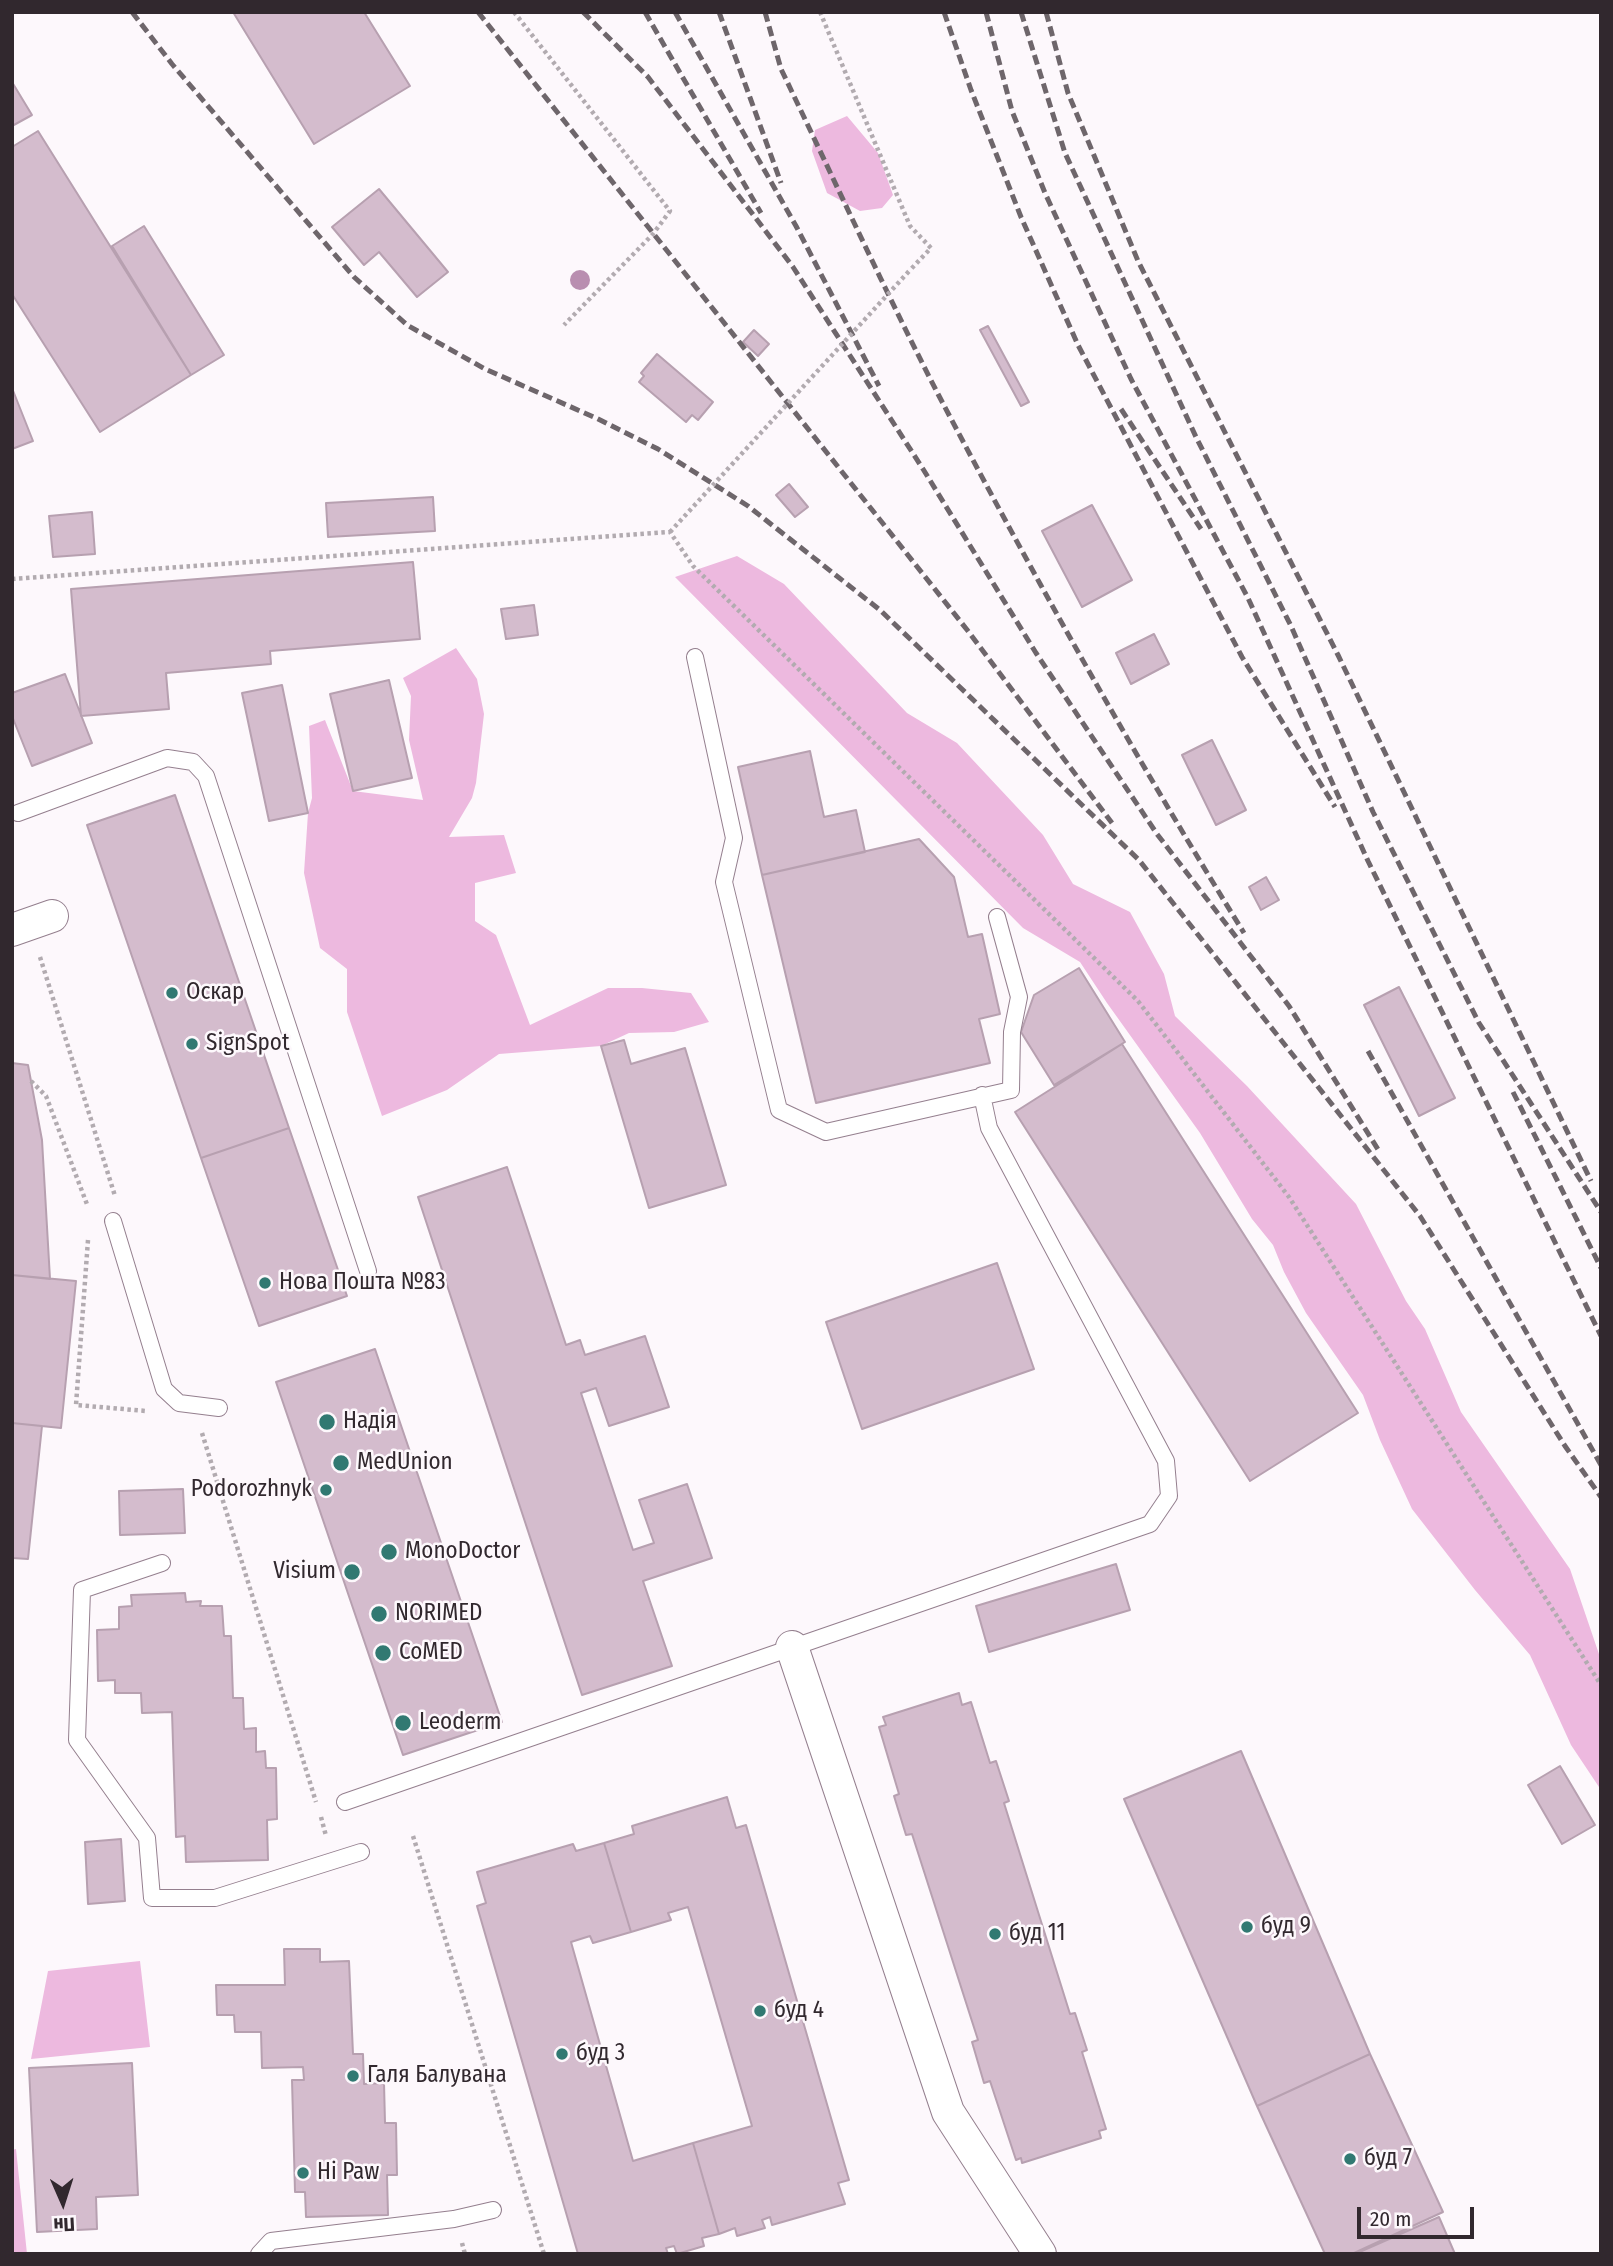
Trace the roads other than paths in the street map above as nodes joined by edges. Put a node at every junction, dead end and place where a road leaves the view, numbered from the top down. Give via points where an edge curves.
1 (695, 657) dead end
2 (18, 813) dead end
3 (52, 916) dead end
4 (997, 917) dead end
5 (12, 930) edge
6 (982, 1095) junction
7 (113, 1221) dead end
8 (368, 1271) dead end
9 (219, 1408) dead end
10 (162, 1563) dead end
11 (792, 1647) junction
12 (345, 1802) dead end
13 (361, 1852) dead end
14 (493, 2210) dead end
15 (259, 2254) edge
16 (1040, 2254) edge

1 - 6 lane via 734,838 724,882 779,1110 826,1132
2 - 8 lane via 167,758 193,762 206,776
3 - 5 street
4 - 6 lane via 1019,997 1012,1032 1011,1090
6 - 11 lane via 989,1128 1166,1461 1169,1496 1150,1524
7 - 9 lane via 164,1389 179,1402
10 - 13 lane via 82,1590 76,1740 147,1838 152,1898 215,1898
11 - 12 lane
11 - 16 street via 948,2112
14 - 15 lane via 454,2219 271,2241

